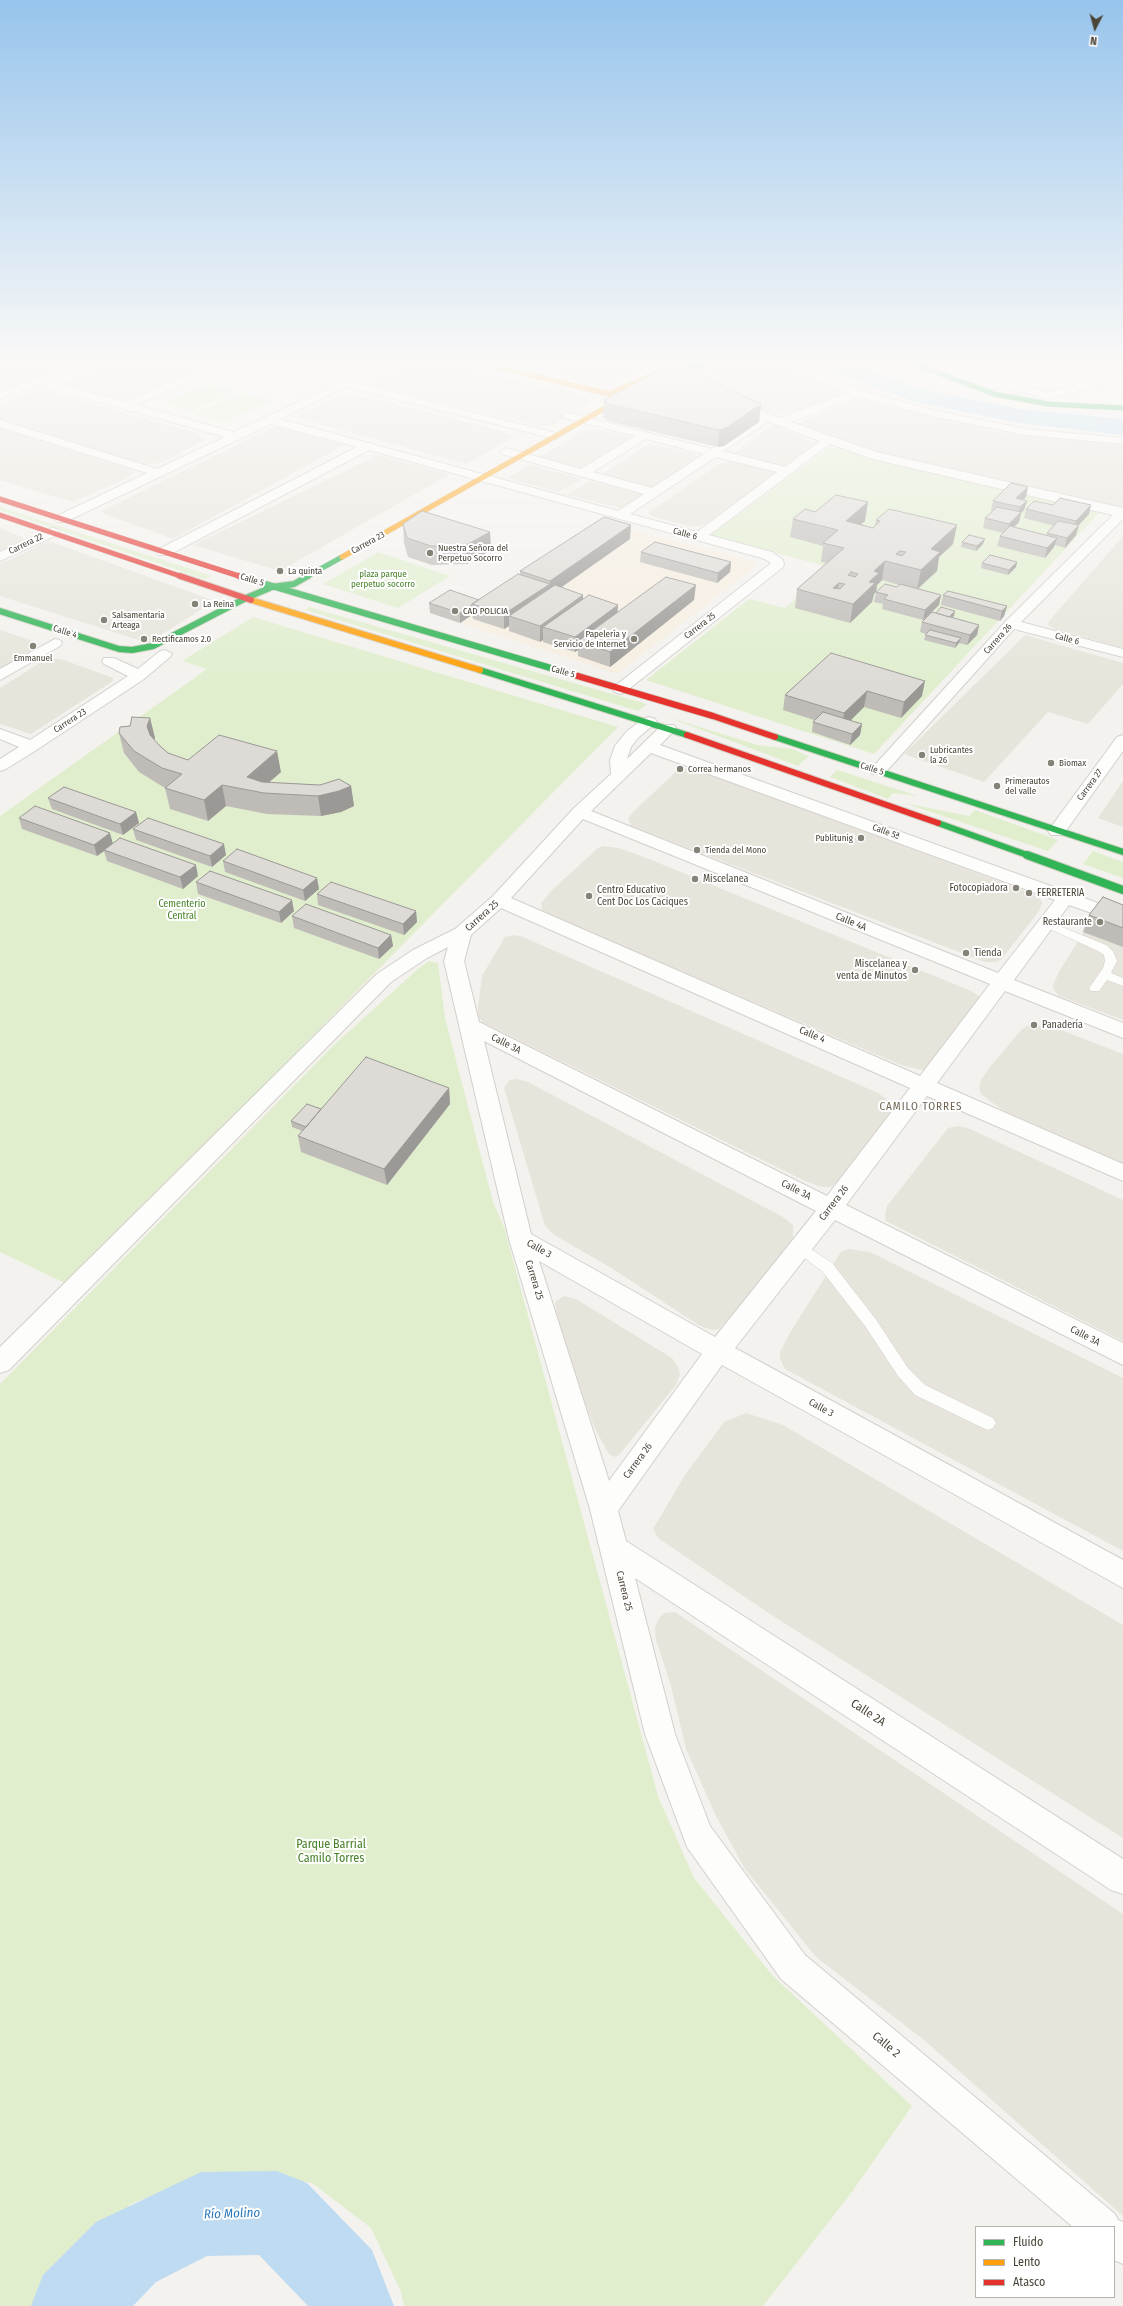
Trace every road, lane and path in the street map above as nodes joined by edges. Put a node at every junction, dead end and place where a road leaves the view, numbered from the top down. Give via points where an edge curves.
1 (147, 470) edge
2 (165, 470) edge
3 (323, 470) edge
4 (453, 470) edge
5 (471, 470) edge
6 (498, 470) edge
7 (571, 470) edge
8 (588, 470) edge
9 (690, 470) edge
10 (782, 470) edge
11 (936, 470) edge
12 (787, 471) joint
13 (158, 473) junction
14 (465, 473) junction
15 (583, 473) junction
16 (483, 478) junction
17 (451, 481) dead end
18 (656, 493) junction
19 (0, 499) edge
20 (0, 503) edge
21 (16, 504) junction
22 (1123, 513) edge
23 (0, 515) edge
24 (619, 516) junction
25 (61, 519) junction
26 (52, 532) junction
27 (699, 537) junction
28 (164, 552) junction
29 (0, 557) edge
30 (776, 560) joint
31 (284, 575) dead end
32 (272, 586) junction
33 (246, 598) junction
34 (0, 611) edge
35 (259, 612) dead end
36 (1011, 624) junction
37 (342, 626) junction
38 (52, 642) dead end
39 (132, 650) joint
40 (170, 652) joint
41 (1123, 653) edge
42 (104, 659) joint
43 (146, 659) dead end
44 (132, 661) dead end
45 (0, 675) edge
46 (139, 676) junction
47 (620, 689) junction
48 (654, 715) junction
49 (713, 716) junction
50 (668, 728) junction
51 (0, 734) edge
52 (1123, 740) edge
53 (32, 746) junction
54 (648, 746) junction
55 (848, 761) junction
56 (0, 766) edge
57 (830, 766) dead end
58 (878, 771) junction
59 (620, 775) junction
60 (580, 812) junction
61 (1057, 831) junction
62 (1074, 836) junction
63 (1078, 849) dead end
64 (1123, 852) edge
65 (1068, 859) dead end
66 (1047, 862) junction
67 (1123, 890) edge
68 (1066, 897) junction
69 (500, 900) junction
70 (1123, 918) edge
71 (1045, 923) junction
72 (462, 934) junction
73 (1104, 974) junction
74 (1123, 982) edge
75 (1000, 983) junction
76 (1095, 988) dead end
77 (468, 1025) junction
78 (1123, 1031) edge
79 (924, 1084) junction
80 (1123, 1173) edge
81 (831, 1208) junction
82 (521, 1239) junction
83 (800, 1247) junction
84 (718, 1351) junction
85 (1123, 1355) edge
86 (2, 1357) edge
87 (988, 1423) dead end
88 (604, 1508) junction
89 (613, 1548) junction
90 (1123, 1575) edge
91 (698, 1836) joint
92 (1123, 1878) edge
93 (1101, 2226) edge
94 (1115, 2238) edge
95 (1123, 2244) edge

1 - 13 street
2 - 13 street
3 - 28 street
4 - 14 street, Calle 6
5 - 14 main road
6 - 16 main road, Carrera 23
7 - 15 street
8 - 15 street
9 - 18 street
10 - 12 street
11 - 22 street
12 - 27 street
13 - 25 street
14 - 16 street, Calle 6
14 - 17 main road
15 - 18 street
16 - 24 street, Calle 6
16 - 32 main road, Carrera 23 via 294,584
18 - 24 street
19 - 21 main road, Calle 5
20 - 21 main road
21 - 25 main road, Calle 5
22 - 36 street, Carrera 26
23 - 26 main road, Calle 5
24 - 27 street, Calle 6
25 - 28 main road, Calle 5
26 - 29 street, Carrera 22
26 - 33 main road, Calle 5
27 - 30 street, Calle 6 via 767,555
28 - 32 main road, Calle 5
30 - 47 street, Carrera 25 via 777,565
31 - 32 main road, Carrera 23
32 - 33 main road, Carrera 23
32 - 47 main road, Calle 5
33 - 37 main road, Calle 5
33 - 39 main road, Carrera 23 via 164,642
34 - 39 main road, Calle 4 via 107,646
35 - 37 main road, Calle 5 via 305,622
36 - 41 street, Calle 6
36 - 58 street, Carrera 26
37 - 48 main road, Calle 5
38 - 45 street
40 - 43 main road, Carrera 23
40 - 46 street, Carrera 23
42 - 44 main road
42 - 46 street
46 - 53 street, Carrera 23
47 - 49 main road, Calle 5
48 - 49 main road via 665,709
48 - 50 main road, Calle 5
48 - 59 street via 623,746 618,760
49 - 55 main road, Calle 5
50 - 54 street, Carrera 25
50 - 66 main road, Calle 5 via 825,780
51 - 53 street
52 - 61 street, Carrera 27
53 - 56 street, Carrera 23
54 - 59 street, Carrera 25
54 - 68 street, Calle 5ª
55 - 57 main road
55 - 58 main road, Calle 5
58 - 61 main road, Calle 5
59 - 60 street, Carrera 25
60 - 69 street, Carrera 25
60 - 75 street, Calle 4A
61 - 62 main road, Calle 5
62 - 63 main road via 1078,842
62 - 64 main road, Calle 5
65 - 66 main road
66 - 67 main road, Calle 5
68 - 70 street, Calle 5ª
68 - 71 street, Carrera 26
69 - 72 street, Carrera 25
69 - 79 street, Calle 4
71 - 73 lane via 1105,951 1111,961
71 - 75 street, Carrera 26
72 - 77 street, Carrera 25 via 454,962
72 - 86 street via 420,954 384,978
73 - 74 lane
73 - 76 lane
75 - 78 street, Calle 4A
75 - 79 street, Carrera 26
77 - 81 street, Calle 3A
77 - 82 street, Carrera 25
79 - 80 street, Calle 4
79 - 81 street, Carrera 26
81 - 83 street, Carrera 26
81 - 85 street, Calle 3A
82 - 84 street, Calle 3
82 - 88 street, Carrera 25
83 - 84 street, Carrera 26
83 - 87 lane via 827,1267 870,1322 903,1372 920,1390
84 - 88 street, Carrera 26
84 - 90 street, Calle 3
88 - 89 street, Carrera 25
89 - 91 street, Carrera 25 via 660,1734
89 - 92 street, Calle 2A
91 - 93 street, Calle 2 via 793,1967
94 - 95 street

